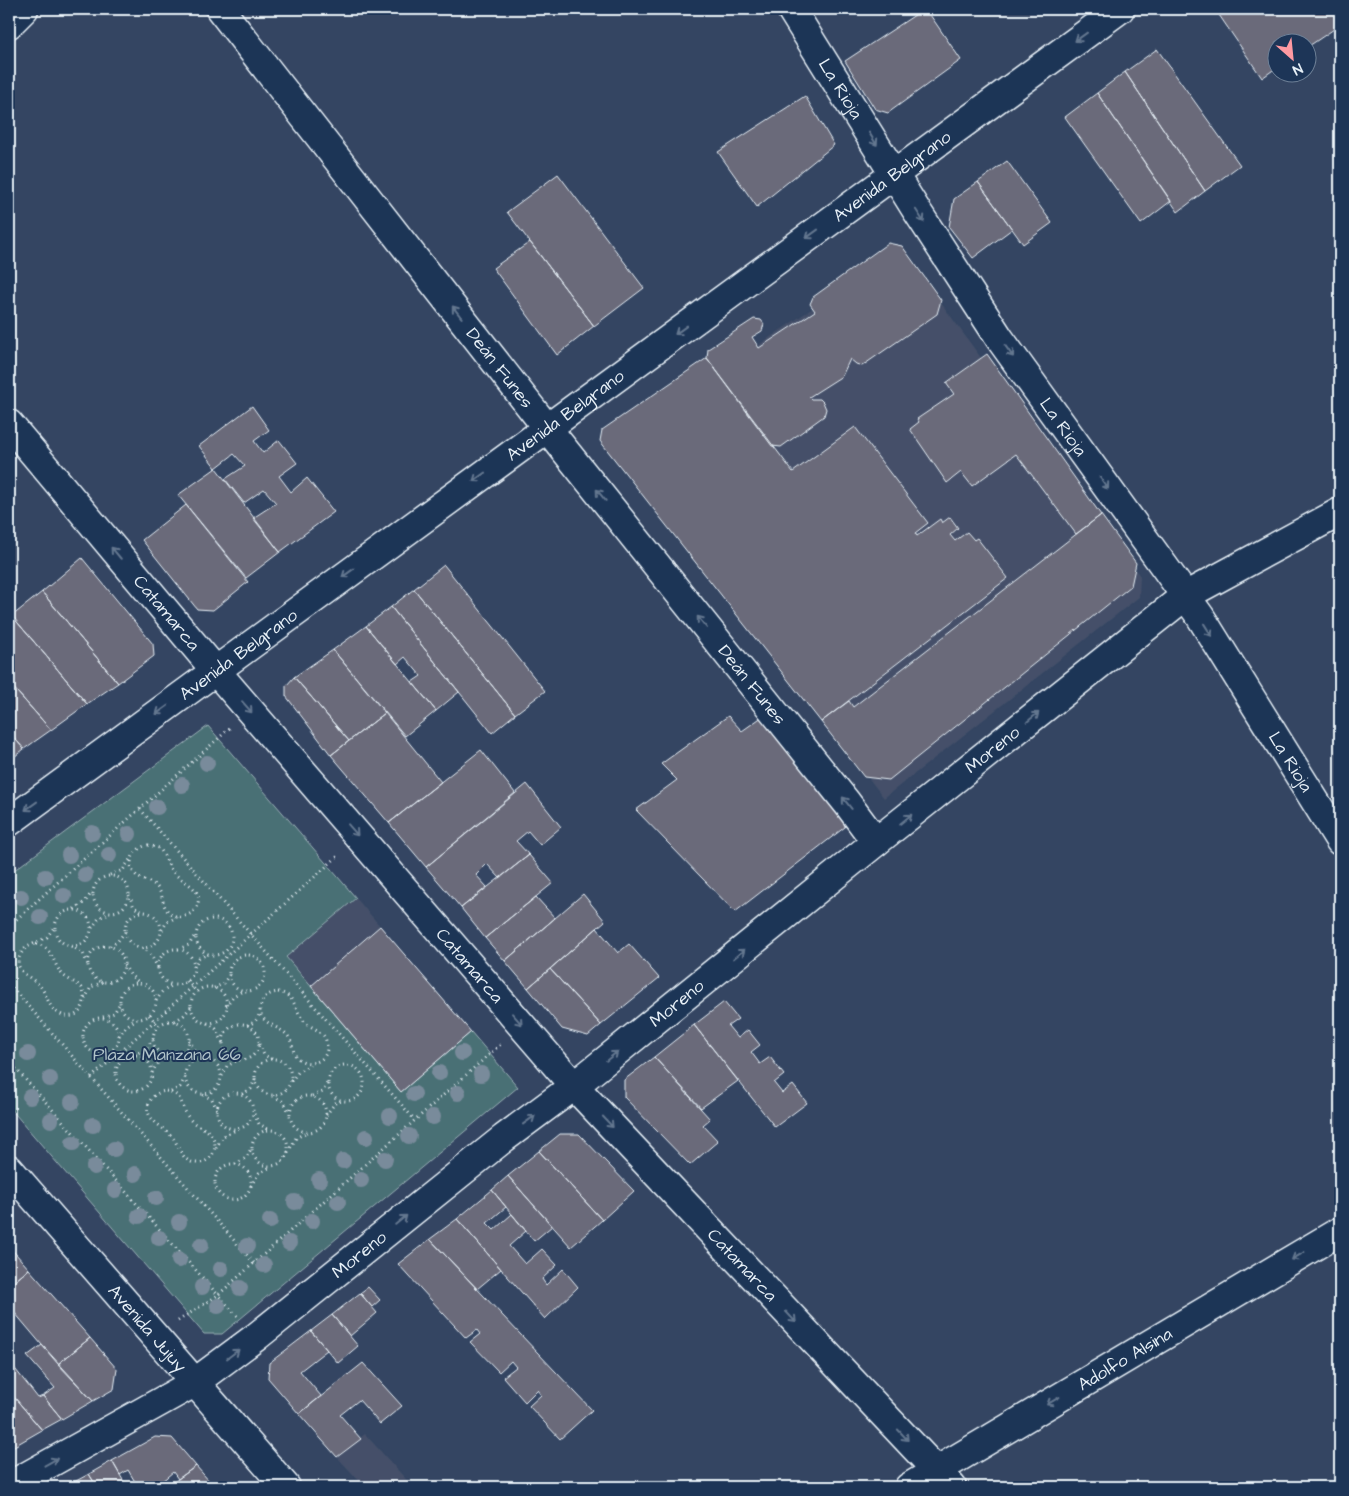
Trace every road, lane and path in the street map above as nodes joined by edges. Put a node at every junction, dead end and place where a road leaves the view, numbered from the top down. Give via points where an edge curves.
1 (24, 9) edge
2 (220, 9) edge
3 (791, 9) edge
4 (1120, 9) edge
5 (9, 24) edge
6 (894, 174) junction
7 (9, 424) edge
8 (547, 428) junction
9 (1340, 512) edge
10 (1186, 596) junction
11 (215, 670) junction
12 (250, 710) junction
13 (140, 809) junction
14 (9, 822) edge
15 (359, 837) junction
16 (1340, 840) edge
17 (876, 842) junction
18 (134, 853) junction
19 (105, 877) junction
20 (94, 889) junction
21 (129, 895) junction
22 (70, 911) junction
23 (112, 912) junction
24 (143, 912) junction
25 (178, 917) junction
26 (56, 924) junction
27 (9, 926) edge
28 (91, 929) junction
29 (161, 931) junction
30 (126, 932) junction
31 (196, 932) junction
32 (251, 934) junction
33 (30, 945) junction
34 (71, 946) junction
35 (109, 947) junction
36 (141, 948) junction
37 (175, 949) junction
38 (226, 949) junction
39 (230, 953) junction
40 (209, 954) junction
41 (236, 960) junction
42 (124, 965) junction
43 (88, 966) junction
44 (158, 968) junction
45 (193, 968) junction
46 (229, 975) junction
47 (187, 981) junction
48 (104, 982) junction
49 (9, 984) edge
50 (141, 984) junction
51 (173, 985) junction
52 (192, 987) junction
53 (214, 988) junction
54 (244, 991) junction
55 (197, 992) junction
56 (85, 999) junction
57 (120, 1002) junction
58 (156, 1002) junction
59 (191, 1006) junction
60 (226, 1006) junction
61 (260, 1011) junction
62 (149, 1015) junction
63 (101, 1018) junction
64 (138, 1018) junction
65 (155, 1021) junction
66 (174, 1022) junction
67 (206, 1022) junction
68 (247, 1025) junction
69 (159, 1026) junction
70 (522, 1026) junction
71 (119, 1036) junction
72 (154, 1038) junction
73 (189, 1040) junction
74 (259, 1042) junction
75 (223, 1043) junction
76 (112, 1049) junction
77 (117, 1055) junction
78 (134, 1055) junction
79 (169, 1057) junction
80 (206, 1058) junction
81 (9, 1060) edge
82 (122, 1060) junction
83 (238, 1060) junction
84 (272, 1060) junction
85 (313, 1063) junction
86 (152, 1073) junction
87 (186, 1077) junction
88 (221, 1077) junction
89 (91, 1078) junction
90 (328, 1078) junction
91 (255, 1079) junction
92 (290, 1084) junction
93 (574, 1086) junction
94 (172, 1092) junction
95 (201, 1094) junction
96 (241, 1094) junction
97 (270, 1095) junction
98 (311, 1097) junction
99 (343, 1100) junction
100 (218, 1111) junction
101 (253, 1112) junction
102 (290, 1115) junction
103 (326, 1115) junction
104 (415, 1120) junction
105 (239, 1129) junction
106 (270, 1130) junction
107 (308, 1132) junction
108 (253, 1144) junction
109 (214, 1152) junction
110 (287, 1154) junction
111 (233, 1164) junction
112 (274, 1165) junction
113 (9, 1169) edge
114 (250, 1188) junction
115 (1340, 1231) edge
116 (254, 1263) junction
117 (218, 1294) junction
118 (154, 1337) junction
119 (194, 1383) junction
120 (944, 1479) edge
121 (9, 1486) edge
122 (286, 1487) edge
123 (909, 1487) edge

1 - 5 street
8 -> 2 street, Deán Funes
3 -> 6 street, La Rioja
4 -> 6 street, Avenida Belgrano
6 -> 8 street, Avenida Belgrano
6 -> 10 street, La Rioja via 1000,339
11 -> 7 street, Catamarca
8 -> 11 street, Avenida Belgrano
17 -> 8 street, Deán Funes
9 - 10 street, Moreno
10 -> 16 street, La Rioja
17 -> 10 street, Moreno
11 -> 12 street, Catamarca
11 -> 14 street, Avenida Belgrano
12 - 13 path
12 -> 15 street, Catamarca
13 - 27 path
13 - 32 path
15 - 32 path
15 -> 70 street, Catamarca
93 -> 17 street, Moreno
18 - 19 path via 123,870
18 - 25 path via 132,870 140,879 154,885 167,911
18 - 25 path via 148,845 160,848 176,876 195,889 198,900 194,911
19 - 20 path
19 - 21 path via 121,880
20 - 22 path via 86,902
20 - 23 path via 98,906
21 - 23 path via 120,909
21 - 24 path via 134,907
22 - 26 path via 63,914
22 - 28 path via 84,914
23 - 28 path via 99,918
24 - 29 path via 154,916
24 - 30 path via 129,920
25 - 29 path via 167,922
26 - 33 path via 47,937
26 - 34 path via 60,940
28 - 34 path via 87,940
29 - 36 path via 157,942
30 - 35 path
30 - 36 path via 130,942
31 - 37 path via 189,945
31 - 38 path via 208,920 224,922 231,937
31 - 40 path via 200,949
32 - 39 path
32 - 104 path
33 - 56 path via 42,945 51,952 59,970 82,988
33 - 56 path via 21,952 20,969 40,986 54,1010 71,1016 81,1010
34 - 43 path via 83,954
35 - 42 path via 121,954
35 - 43 path via 95,950
36 - 44 path via 151,954
37 - 44 path via 161,957
37 - 45 path via 186,953 193,962
38 - 39 path
38 - 40 path
39 - 41 path
39 - 52 path
40 - 45 path via 199,958
41 - 46 path
41 - 54 path via 252,957 264,969 260,985
42 - 48 path via 115,980
42 - 50 path
43 - 48 path via 93,976
44 - 51 path via 163,979
45 - 47 path
46 - 53 path via 223,984
46 - 54 path via 234,986
47 - 51 path
47 - 52 path
48 - 56 path via 91,987
49 - 89 path
50 - 57 path via 127,987
50 - 58 path via 153,991
51 - 58 path via 162,992
52 - 55 path
52 - 65 path
53 - 55 path via 203,988
53 - 60 path via 224,995
54 - 60 path via 232,996
55 - 59 path
57 - 63 path via 111,1015
57 - 64 path via 125,1013
58 - 62 path
59 - 66 path
59 - 67 path via 195,1017
60 - 67 path via 218,1020
61 - 68 path via 258,1018
61 - 85 path via 265,1022 289,1037 297,1058 307,1064
61 - 85 path via 264,1000 273,993 284,993 293,999 301,1017 327,1041 326,1052 319,1062
62 - 64 path
62 - 65 path
63 - 71 path via 112,1022
63 - 76 path via 86,1026 84,1043 98,1053
64 - 71 path
65 - 69 path
65 - 77 path
66 - 69 path
66 - 73 path via 186,1029
67 - 75 path via 216,1029
68 - 74 path via 256,1032
68 - 75 path via 230,1028
69 - 72 path
70 - 93 street, Catamarca
70 - 104 path
71 - 76 path
72 - 78 path via 147,1048
72 - 79 path via 158,1051
73 - 79 path via 180,1054
73 - 80 path
74 - 83 path via 255,1053
74 - 84 path via 262,1052
75 - 83 path via 228,1054
76 - 77 path
77 - 82 path
77 - 89 path
78 - 82 path
78 - 86 path via 145,1058
79 - 86 path via 158,1062
80 - 87 path via 192,1062
80 - 88 path via 218,1066
81 - 117 path
82 - 86 path via 116,1074 126,1088 143,1088
83 - 88 path via 227,1066
84 - 91 path via 258,1067
84 - 92 path via 288,1067
85 - 92 path via 299,1071
87 - 94 path
87 - 95 path via 190,1088
88 - 95 path via 217,1087
89 - 116 path
90 - 98 path via 323,1092
90 - 99 path via 332,1095
90 - 99 path via 335,1069 346,1065 360,1072 363,1083 359,1094
91 - 96 path via 251,1089
91 - 97 path via 259,1089
92 - 97 path via 282,1093
119 -> 93 street, Moreno
93 -> 120 street, Catamarca
94 - 109 path via 180,1099 194,1124 212,1135
94 - 109 path via 160,1092 151,1099 148,1110 153,1121 170,1134 189,1161 206,1161
95 - 100 path via 212,1100
96 - 100 path via 224,1097
96 - 101 path via 250,1101
97 - 102 path via 284,1102
98 - 102 path via 297,1100
98 - 103 path via 322,1104
99 - 103 path via 335,1103
100 - 105 path via 222,1124
101 - 105 path via 249,1123
101 - 106 path via 259,1124
102 - 107 path via 295,1126
103 - 107 path via 321,1125
104 - 116 path
105 - 109 path via 223,1136
106 - 108 path via 259,1134
106 - 110 path via 285,1138
107 - 110 path via 296,1138
108 - 111 path via 246,1158
108 - 112 path via 257,1160
110 - 112 path
111 - 114 path via 248,1172
111 - 114 path via 222,1168 216,1177 220,1194 237,1199
112 - 114 path via 259,1173
113 - 118 street, Avenida Jujuy
115 -> 120 street, Adolfo Alsina
116 - 117 path
117 - 118 path
118 - 119 street, Avenida Jujuy
121 -> 119 street, Moreno
119 - 122 street, Avenida Jujuy
120 - 123 street, Adolfo Alsina

